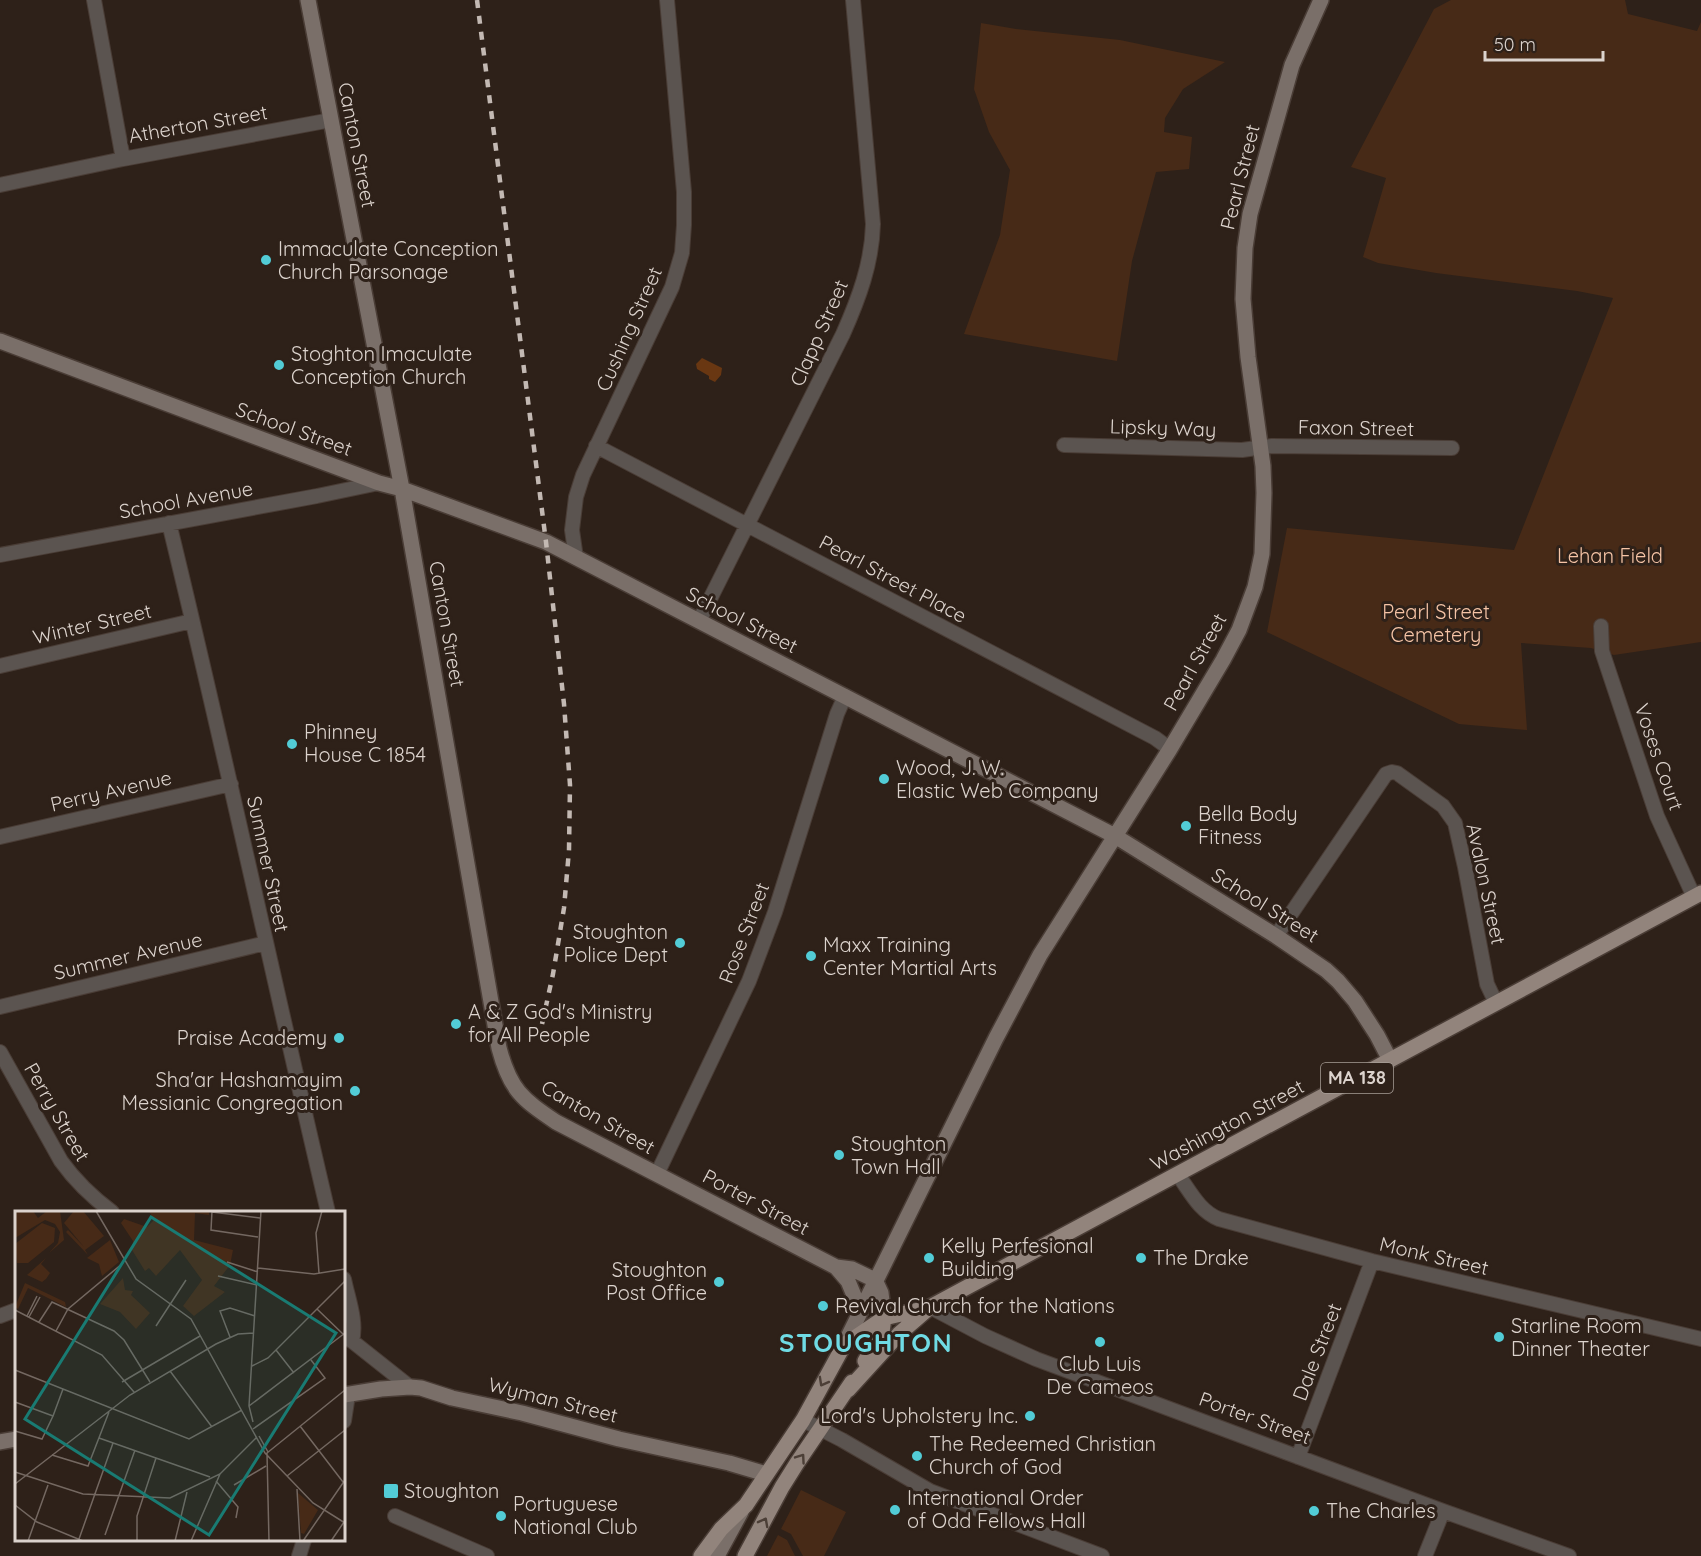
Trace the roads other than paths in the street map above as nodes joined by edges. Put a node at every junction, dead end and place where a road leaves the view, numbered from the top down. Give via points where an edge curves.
1 (94, 0) edge
2 (308, 0) edge
3 (667, 0) edge
4 (853, 0) edge
5 (1318, 1) edge
6 (331, 120) junction
7 (123, 159) junction
8 (0, 185) edge
9 (0, 341) edge
10 (1064, 445) dead end
11 (596, 446) junction
12 (1261, 448) junction
13 (1452, 448) dead end
14 (379, 483) junction
15 (402, 489) junction
16 (169, 523) junction
17 (747, 525) junction
18 (0, 555) edge
19 (576, 558) junction
20 (192, 621) junction
21 (699, 621) junction
22 (1601, 626) dead end
23 (0, 666) edge
24 (844, 696) junction
25 (1170, 749) junction
26 (231, 784) junction
27 (1115, 836) junction
28 (0, 837) edge
29 (1697, 895) edge
30 (1276, 936) junction
31 (266, 943) junction
32 (1496, 1003) junction
33 (0, 1007) edge
34 (0, 1052) edge
35 (1390, 1060) junction
36 (657, 1174) junction
37 (1179, 1174) junction
38 (111, 1211) edge
39 (328, 1211) edge
40 (1372, 1262) junction
41 (836, 1267) junction
42 (875, 1281) junction
43 (345, 1284) edge
44 (930, 1307) junction
45 (15, 1310) edge
46 (860, 1310) junction
47 (0, 1316) edge
48 (884, 1318) junction
49 (348, 1339) edge
50 (1701, 1339) edge
51 (844, 1345) junction
52 (410, 1387) junction
53 (848, 1389) junction
54 (346, 1395) edge
55 (802, 1420) junction
56 (821, 1429) junction
57 (15, 1439) edge
58 (0, 1443) edge
59 (1298, 1457) junction
60 (766, 1474) junction
61 (746, 1504) junction
62 (1443, 1511) junction
63 (395, 1516) dead end
64 (732, 1530) junction
65 (303, 1541) edge
66 (299, 1556) edge
67 (487, 1556) edge
68 (701, 1556) edge
69 (717, 1556) edge
70 (723, 1556) edge
71 (746, 1556) edge
72 (1102, 1556) edge
73 (1425, 1556) edge
74 (1569, 1556) edge

1 - 7 street, Atherton Street
2 - 6 main road, Canton Street
3 - 11 street, Cushing Street via 684,192 682,253 672,286
4 - 17 street, Clapp Street via 873,241 861,291 843,334
5 - 12 main road, Pearl Street via 1292,65 1248,228 1243,299
6 - 7 street, Atherton Street
6 - 15 main road, Canton Street
7 - 8 street
9 - 14 main road, School Street
10 - 12 street, Lipsky Way
11 - 17 street, Pearl Street Place
11 - 19 street, Cushing Street via 576,497 572,530
12 - 13 street, Faxon Street
12 - 25 main road, Pearl Street via 1264,523 1255,587 1239,630
14 - 15 main road, School Street
14 - 16 street, School Avenue
15 - 19 main road, School Street via 546,542
15 - 36 main road, Canton Street via 505,1069 523,1099 540,1111
16 - 18 street, School Avenue
16 - 20 street, Summer Street
17 - 21 street, Clapp Street
17 - 25 street, Pearl Street Place
19 - 21 main road, School Street
20 - 23 street, Winter Street
20 - 26 street, Summer Street
21 - 24 main road, School Street
22 - 29 street, Voses Court via 1602,651 1657,816
24 - 27 main road, School Street
24 - 36 street, Rose Street via 749,981
25 - 27 main road, Pearl Street
26 - 28 street, Perry Avenue
26 - 31 street, Summer Street
27 - 30 main road, School Street
27 - 42 main road, Pearl Street via 1028,976
29 - 32 main road, Washington Street / MA 138
30 - 32 street, Avalon Street via 1386,774 1397,773 1443,806 1455,823 1487,984
30 - 35 main road, School Street via 1338,981 1355,1001
31 - 33 street, Summer Avenue
31 - 39 street, Summer Street
32 - 35 main road, Washington Street / MA 138
34 - 38 street, Perry Street via 61,1161 84,1189
35 - 37 main road, Washington Street / MA 138
36 - 41 main road, Porter Street
37 - 40 street, Monk Street via 1212,1216
37 - 44 main road, Washington Street / MA 138
40 - 50 street, Monk Street
40 - 59 street, Dale Street
41 - 42 main road, Porter Street via 860,1272
41 - 46 main road, Porter Street via 848,1281
42 - 46 main road, Pearl Street / MA 138
42 - 48 main road
43 - 49 street via 354,1334
44 - 48 main road, Washington Street / MA 138
44 - 53 main road, Washington Street / MA 138
44 - 59 street, Porter Street via 1035,1359
45 - 47 street
46 - 51 main road, Pearl Street / MA 138
48 - 51 main road, Washington Street / MA 138
48 - 53 main road, Washington Street / MA 138 via 882,1332
49 - 52 street, Wyman Street
51 -> 55 main road, Washington Street / MA 138
52 - 54 main road
52 - 60 main road, Wyman Street
53 - 56 main road, Washington Street / MA 138
55 - 56 street
55 - 60 main road, Washington Street / MA 138
71 -> 56 main road, Washington Street / MA 138 via 782,1487
56 - 72 street via 930,1491
57 - 58 main road
59 - 62 street, Porter Street
60 - 61 main road, Washington Street / MA 138
61 - 64 main road, Washington Street / MA 138
61 - 68 main road, Washington Street / MA 138
62 - 73 street
62 - 74 street, Porter Street
63 - 67 street
64 - 69 main road, Washington Street / MA 138
64 - 70 main road, Washington Street / MA 138
65 - 66 street

